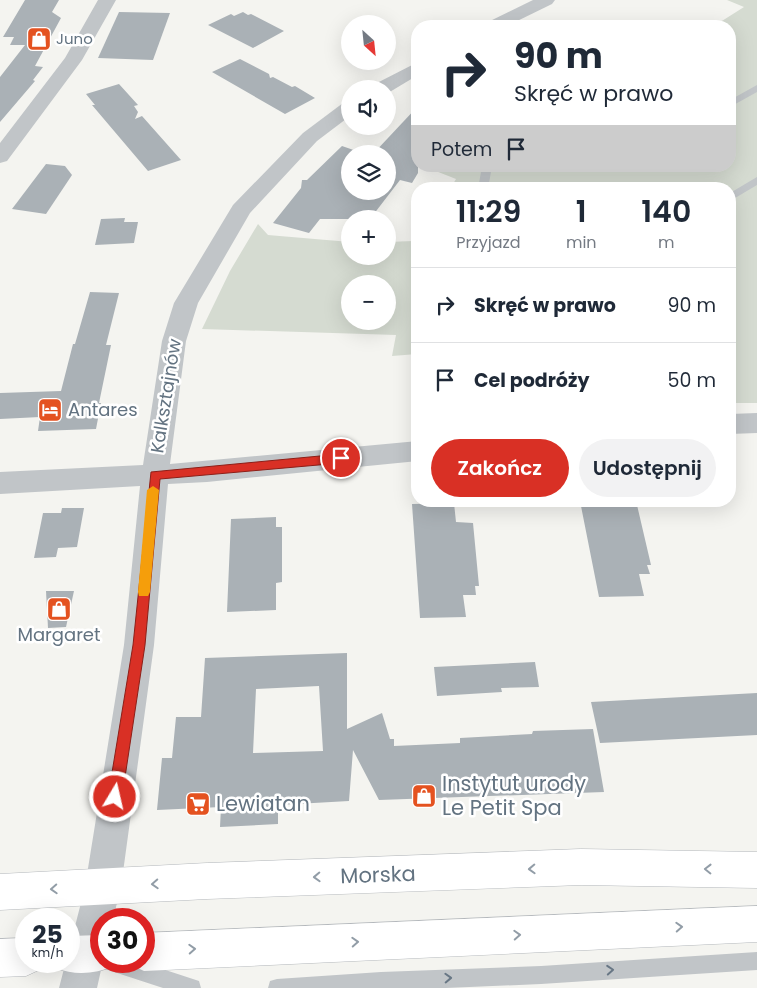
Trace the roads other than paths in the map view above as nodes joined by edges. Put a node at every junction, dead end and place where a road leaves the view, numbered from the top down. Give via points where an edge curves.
1 (107, 0) edge
2 (546, 0) edge
3 (506, 20) edge
4 (411, 71) edge
5 (396, 80) edge
6 (757, 88) edge
7 (736, 100) edge
8 (341, 114) edge
9 (0, 156) edge
10 (757, 180) edge
11 (736, 194) edge
12 (757, 423) edge
13 (736, 424) edge
14 (411, 452) edge
15 (154, 475) junction
16 (0, 483) edge
17 (757, 870) edge
18 (103, 887) junction
19 (0, 892) edge
20 (99, 908) edge
21 (757, 924) edge
22 (155, 951) edge
23 (15, 957) edge
24 (0, 958) edge
25 (757, 961) edge
26 (133, 973) edge
27 (381, 985) edge
28 (192, 988) edge
29 (277, 988) edge

1 - 9 street via 73,60
2 - 3 street
4 - 5 street
6 - 7 lane
8 - 15 street, Kalksztajnów via 310,137 241,210 186,303 174,340
10 - 11 lane
12 - 13 street
14 - 15 street
15 - 16 street
15 - 18 street, Kalksztajnów via 139,645
17 -> 18 main road, Morska via 581,867
18 -> 19 main road, Morska
18 - 20 street, Kalksztajnów
22 -> 21 main road
23 - 24 main road
27 -> 25 lane
26 - 28 lane
27 - 29 lane

